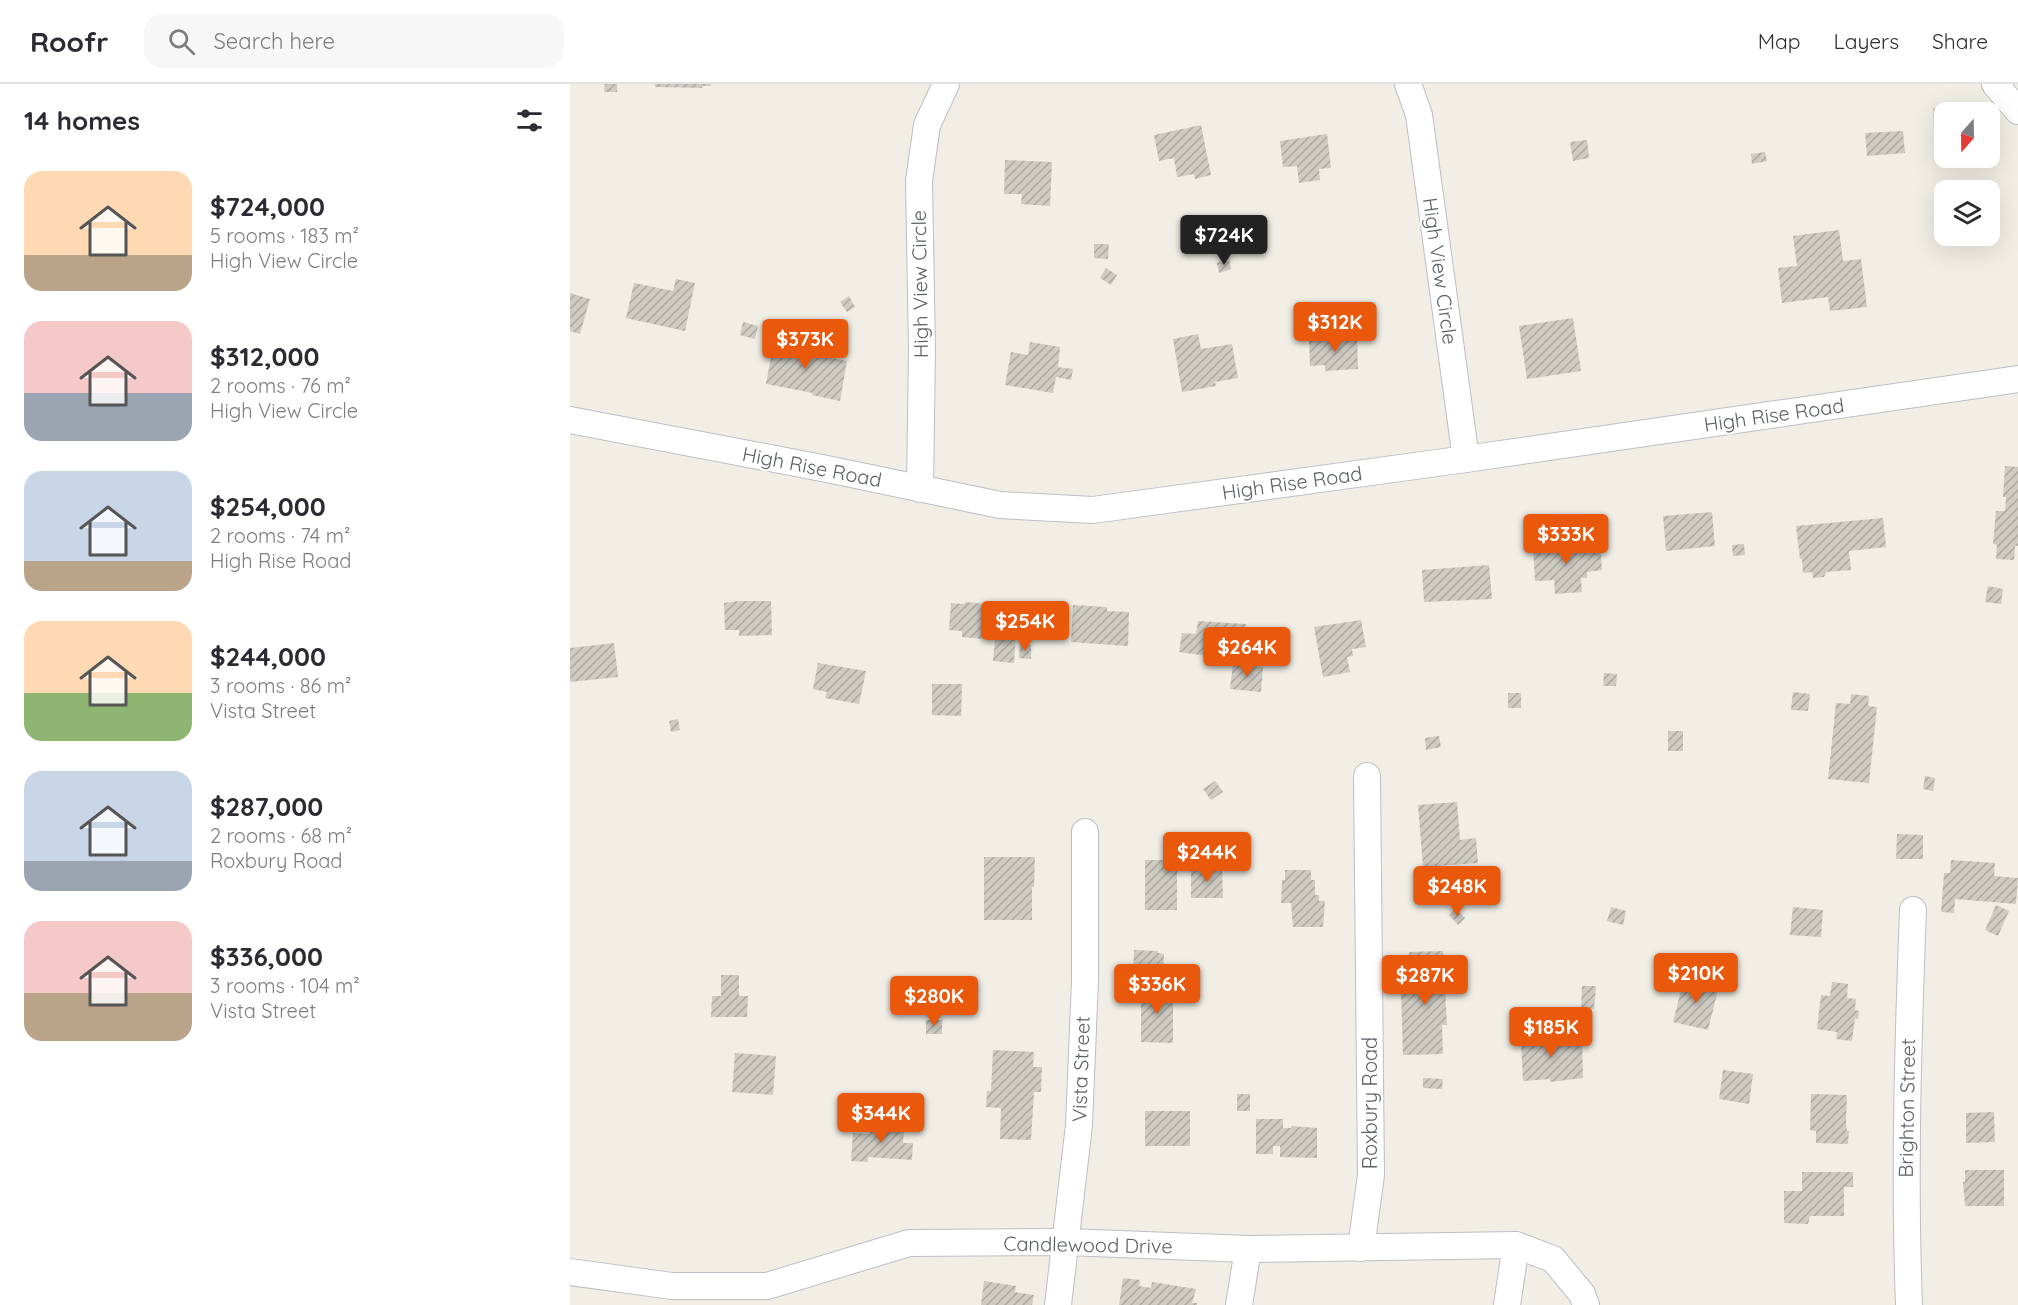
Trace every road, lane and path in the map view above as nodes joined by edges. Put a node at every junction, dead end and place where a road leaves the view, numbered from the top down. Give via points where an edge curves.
1 (946, 84) edge
2 (1408, 84) edge
3 (1995, 84) edge
4 (2018, 111) edge
5 (2018, 379) edge
6 (570, 420) edge
7 (1466, 459) junction
8 (920, 489) junction
9 (1367, 777) dead end
10 (1085, 832) dead end
11 (1913, 910) dead end
12 (1067, 1242) junction
13 (1516, 1245) junction
14 (1360, 1248) junction
15 (1248, 1249) junction
16 (570, 1272) edge
17 (1058, 1305) edge
18 (1239, 1305) edge
19 (1507, 1305) edge
20 (1586, 1305) edge
21 (1909, 1305) edge

1 - 8 street, High View Circle via 927,125 919,181
2 - 7 street, High View Circle via 1419,115
3 - 4 street
5 - 7 street, High Rise Road
6 - 8 street, High Rise Road
7 - 8 street, High Rise Road via 1093,510 1000,505
9 - 14 street, Roxbury Road via 1371,1175
10 - 12 street, Vista Street via 1085,980 1079,1125
11 - 21 street, Brighton Street via 1907,1071
12 - 15 street, Candlewood Drive
12 - 16 street, Candlewood Drive via 909,1243 767,1286 672,1286
12 - 17 street, Vista Street
13 - 14 street, Candlewood Drive
13 - 19 street
13 - 20 street, Candlewood Drive via 1553,1259 1582,1294
14 - 15 street, Candlewood Drive
15 - 18 street

